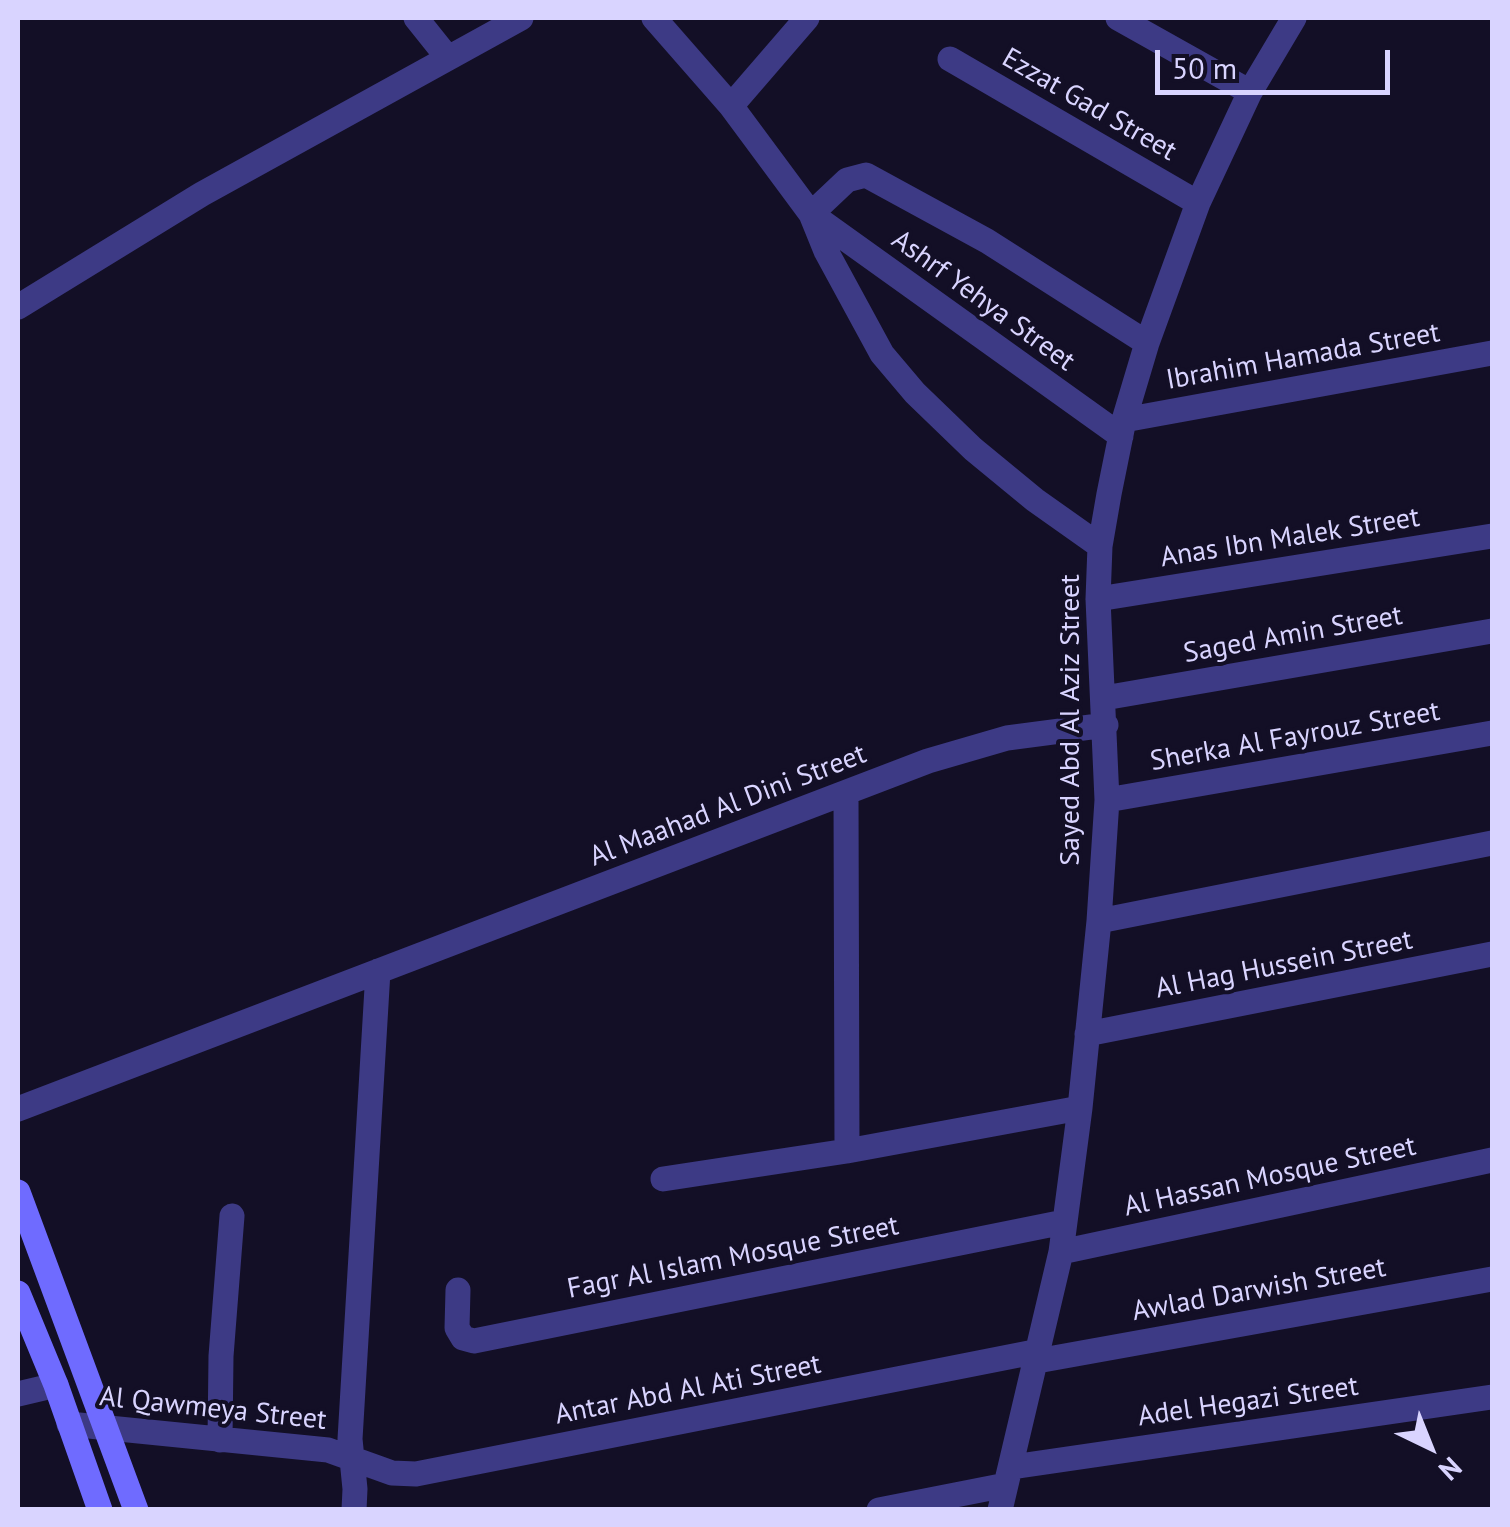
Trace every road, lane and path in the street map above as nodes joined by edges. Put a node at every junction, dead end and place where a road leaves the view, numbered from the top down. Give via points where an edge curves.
1 (416, 18) edge
2 (521, 18) edge
3 (654, 18) edge
4 (807, 18) edge
5 (1118, 18) edge
6 (1294, 18) edge
7 (448, 58) junction
8 (950, 59) dead end
9 (1250, 92) junction
10 (731, 106) junction
11 (1198, 203) junction
12 (812, 214) junction
13 (18, 307) edge
14 (1147, 343) junction
15 (1492, 353) edge
16 (1122, 428) junction
17 (1492, 536) edge
18 (1100, 546) junction
19 (1098, 599) junction
20 (1492, 631) edge
21 (1104, 698) junction
22 (1106, 725) junction
23 (1492, 733) edge
24 (846, 794) junction
25 (1107, 800) junction
26 (1492, 843) edge
27 (1099, 921) junction
28 (1492, 954) edge
29 (378, 971) junction
30 (1088, 1034) junction
31 (1080, 1108) junction
32 (18, 1109) edge
33 (847, 1152) junction
34 (1492, 1160) edge
35 (663, 1179) dead end
36 (18, 1192) edge
37 (232, 1216) dead end
38 (1064, 1222) junction
39 (1060, 1252) junction
40 (1492, 1279) edge
41 (458, 1290) dead end
42 (18, 1293) edge
43 (1038, 1356) junction
44 (56, 1385) junction
45 (18, 1394) edge
46 (1492, 1398) edge
47 (69, 1424) junction
48 (106, 1428) junction
49 (220, 1440) junction
50 (349, 1457) junction
51 (89, 1479) junction
52 (1006, 1487) edge
53 (86, 1510) edge
54 (100, 1510) edge
55 (136, 1510) edge
56 (354, 1510) edge
57 (879, 1510) edge

1 - 7 street
2 - 7 street
3 - 10 street
4 - 10 street
5 - 9 street
6 - 9 street, Sayed Abd Al Aziz Street
7 - 13 street via 202,194
8 - 11 street, Ezzat Gad Street
9 - 11 street, Sayed Abd Al Aziz Street
10 - 12 street
11 - 14 street, Sayed Abd Al Aziz Street
12 - 14 street via 848,180 866,174
12 - 16 street, Ashrf Yehya Street
12 - 18 street via 882,354 915,393 1010,479
14 - 16 street, Sayed Abd Al Aziz Street
15 - 16 street, Ibrahim Hamada Street
16 - 18 street, Sayed Abd Al Aziz Street
17 - 19 street, Anas Ibn Malek Street
18 - 19 street, Sayed Abd Al Aziz Street
19 - 21 street, Sayed Abd Al Aziz Street
20 - 21 street, Saged Amin Street
21 - 22 street, Sayed Abd Al Aziz Street
22 - 24 street, Al Maahad Al Dini Street via 1007,738
22 - 25 street, Sayed Abd Al Aziz Street
23 - 25 street, Sherka Al Fayrouz Street
24 - 29 street, Al Maahad Al Dini Street
24 - 33 street
25 - 27 street, Sayed Abd Al Aziz Street
26 - 27 street
27 - 30 street, Sayed Abd Al Aziz Street
28 - 30 street, Al Hag Hussein Street
29 - 32 street, Al Maahad Al Dini Street
29 - 50 street
30 - 31 street, Sayed Abd Al Aziz Street
31 - 33 street
31 - 38 street, Sayed Abd Al Aziz Street
33 - 35 street
34 - 39 street, Al Hassan Mosque Street
36 - 48 street
37 - 49 street
38 - 39 street, Sayed Abd Al Aziz Street
38 - 41 street, Fagr Al Islam Mosque Street via 474,1341 457,1328
39 - 43 street, Sayed Abd Al Aziz Street
40 - 43 street, Awlad Darwish Street
42 - 44 street
43 - 50 street, Antar Abd Al Ati Street via 416,1474
43 - 52 street, Sayed Abd Al Aziz Street
44 - 45 street
44 - 47 street
46 - 52 street, Adel Hegazi Street
47 - 48 street, Al Qawmeya Street
47 - 51 street
48 - 49 street, Al Qawmeya Street
48 - 55 street
49 - 50 street, Al Qawmeya Street
50 - 56 street
51 - 53 street
51 - 54 street
52 - 57 street, Adel Hegazi Street

